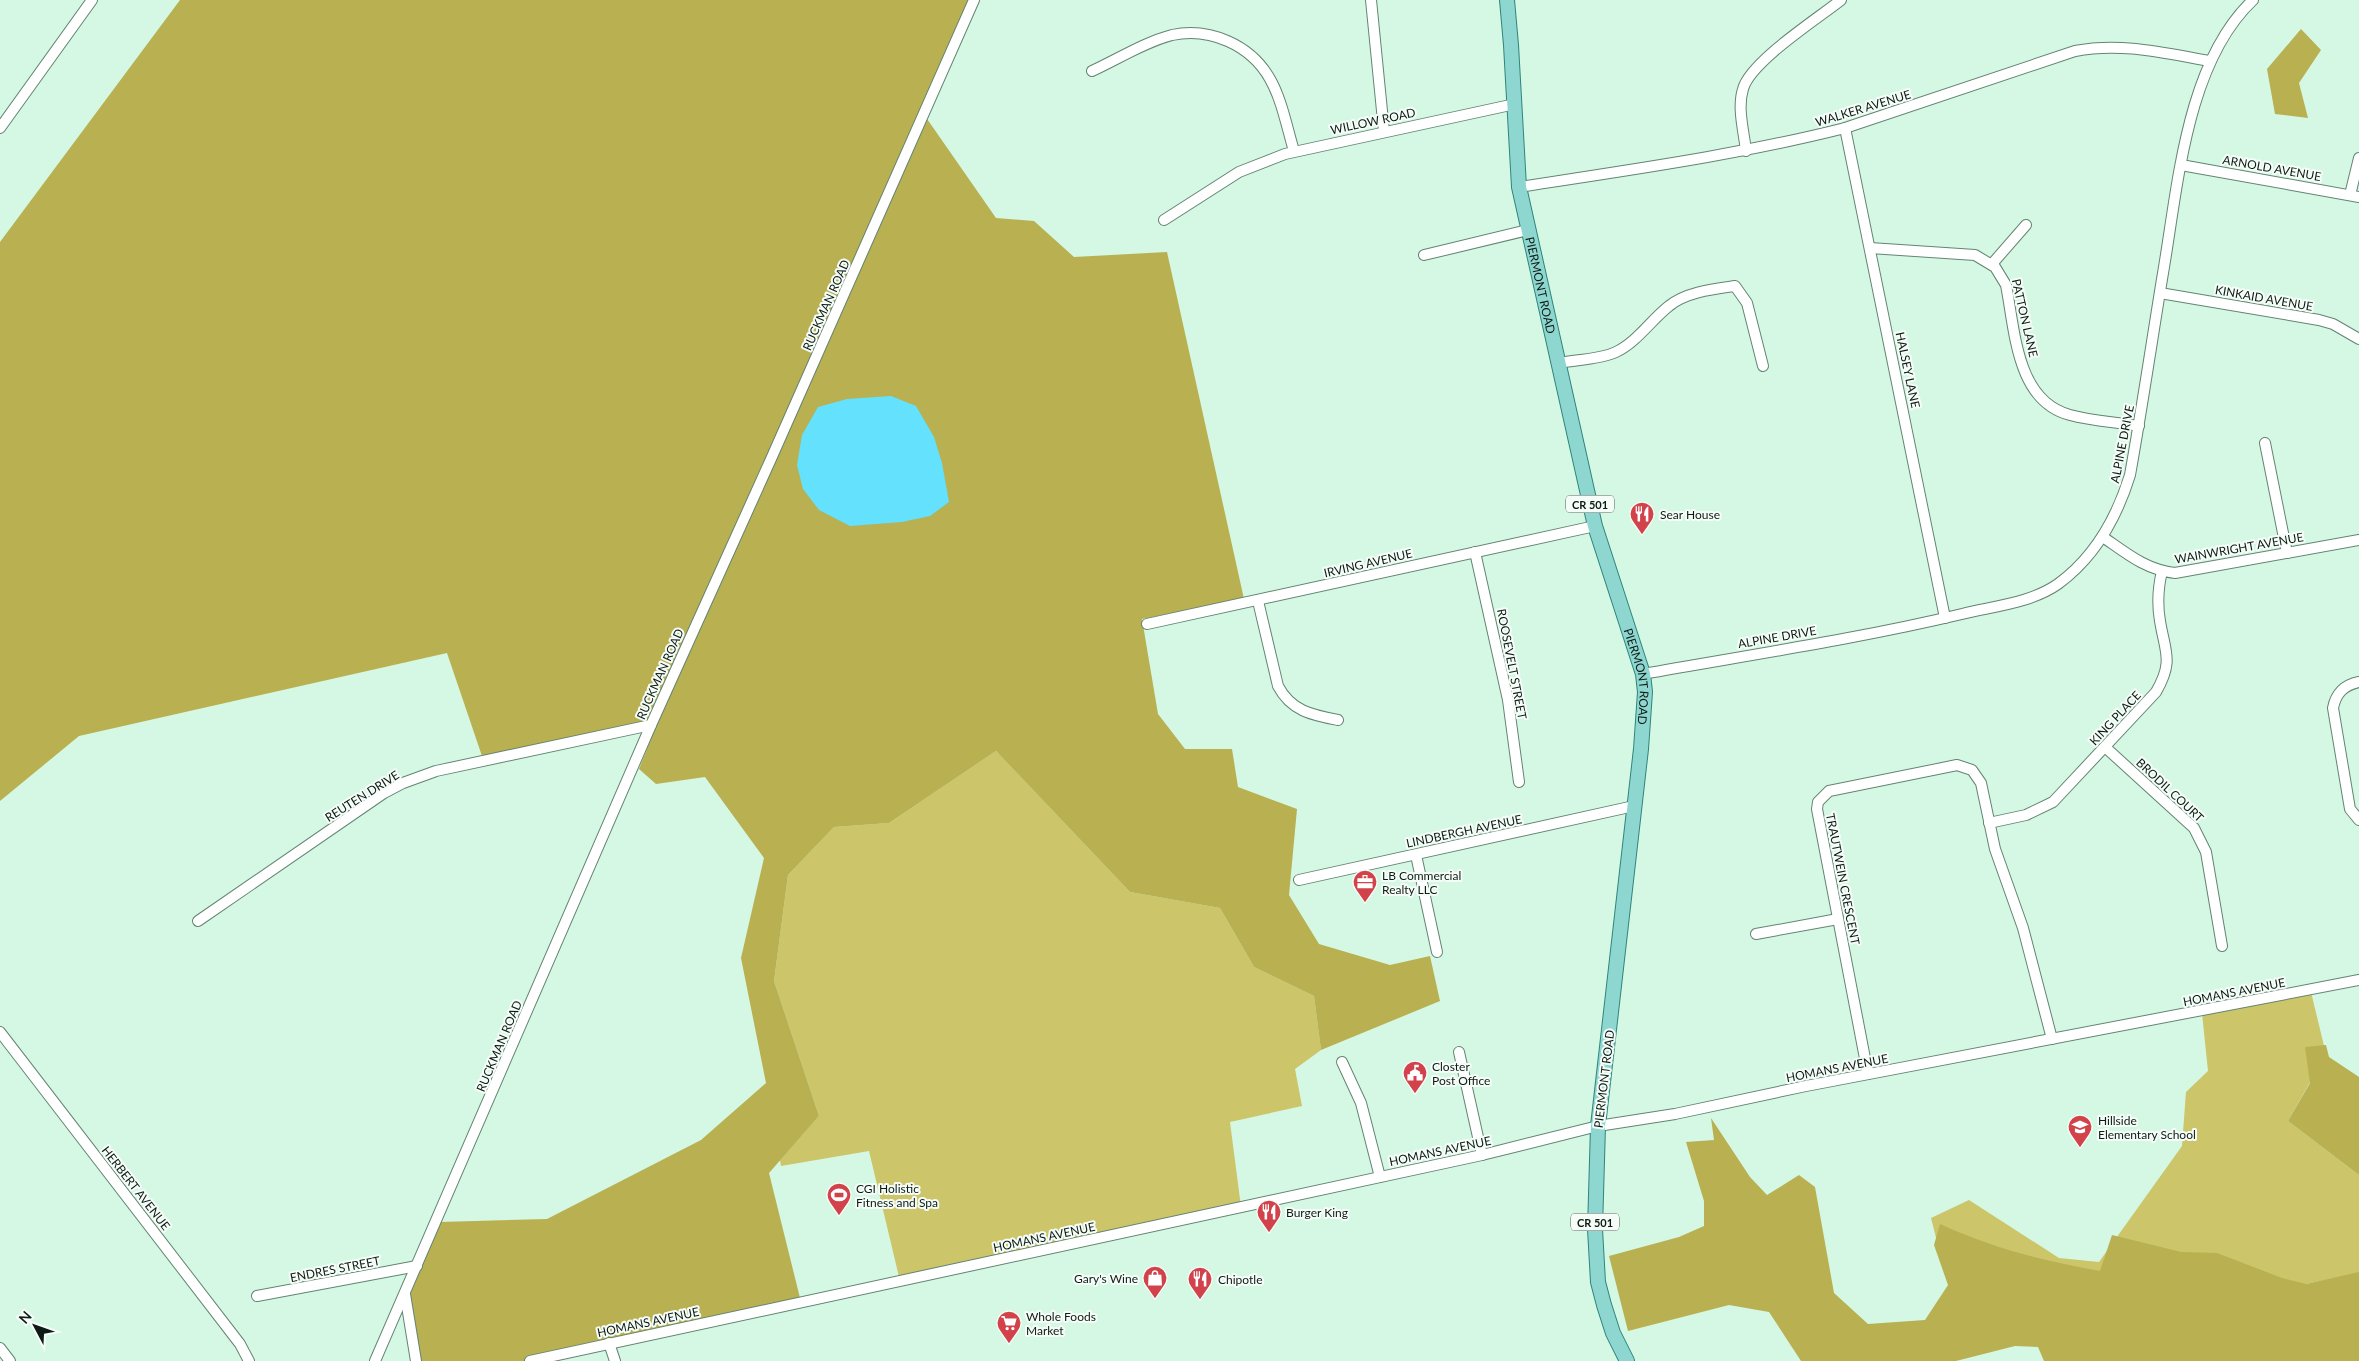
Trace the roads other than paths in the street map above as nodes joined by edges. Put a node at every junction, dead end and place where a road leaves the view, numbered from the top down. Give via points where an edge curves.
1 (92, 0) edge
2 (974, 0) edge
3 (1371, 0) edge
4 (1507, 0) edge
5 (1841, 0) edge
6 (2253, 0) edge
7 (2210, 61) junction
8 (1092, 71) dead end
9 (1515, 104) junction
10 (0, 128) edge
11 (1845, 128) junction
12 (1384, 131) junction
13 (1294, 151) junction
14 (1746, 151) junction
15 (2359, 158) edge
16 (2181, 165) junction
17 (1519, 187) junction
18 (2354, 196) edge
19 (1164, 220) dead end
20 (2026, 224) dead end
21 (1528, 230) junction
22 (1870, 248) junction
23 (1424, 255) dead end
24 (1992, 264) junction
25 (2160, 293) junction
26 (2359, 339) edge
27 (1559, 363) junction
28 (1763, 366) dead end
29 (2138, 426) junction
30 (2265, 443) dead end
31 (1595, 526) junction
32 (2103, 537) junction
33 (2359, 540) edge
34 (1476, 552) junction
35 (2287, 553) junction
36 (2162, 572) junction
37 (1258, 601) junction
38 (1945, 618) junction
39 (1147, 624) dead end
40 (1642, 674) junction
41 (2359, 682) edge
42 (1338, 720) dead end
43 (651, 725) junction
44 (2105, 747) junction
45 (1519, 782) dead end
46 (1634, 806) junction
47 (2359, 820) edge
48 (1989, 823) junction
49 (1416, 855) junction
50 (1300, 880) dead end
51 (1838, 918) junction
52 (198, 921) dead end
53 (1756, 934) dead end
54 (2222, 946) dead end
55 (1437, 952) dead end
56 (2359, 980) edge
57 (0, 1032) edge
58 (2052, 1039) junction
59 (1459, 1052) dead end
60 (1342, 1062) dead end
61 (1868, 1074) junction
62 (1598, 1126) junction
63 (1482, 1155) junction
64 (1380, 1177) junction
65 (417, 1266) junction
66 (405, 1293) junction
67 (258, 1296) dead end
68 (609, 1343) junction
69 (0, 1348) edge
70 (10, 1361) edge
71 (249, 1361) edge
72 (375, 1361) edge
73 (416, 1361) edge
74 (530, 1361) edge
75 (615, 1361) edge
76 (1627, 1361) edge

1 - 10 street
2 - 43 street, RUCKMAN ROAD
3 - 12 street
4 - 9 main road, PIERMONT ROAD / CR 501
5 - 14 street via 1759,65 1746,80 1741,102
6 - 7 street, ALPINE DRIVE via 2230,25
7 - 11 street, WALKER AVENUE via 2128,47 2089,48
7 - 16 street, ALPINE DRIVE
8 - 13 street via 1172,36 1205,34 1220,38 1250,54 1270,78
9 - 12 street, WILLOW ROAD
9 - 17 main road, PIERMONT ROAD / CR 501
11 - 14 street, WALKER AVENUE
11 - 22 street, HALSEY LANE
12 - 13 street, WILLOW ROAD
13 - 19 street, WILLOW ROAD via 1239,172
14 - 17 street, WALKER AVENUE
15 - 18 street
16 - 18 street, ARNOLD AVENUE
16 - 25 street, ALPINE DRIVE
17 - 21 main road, PIERMONT ROAD / CR 501
20 - 24 street
21 - 23 street
21 - 27 main road, PIERMONT ROAD / CR 501
22 - 24 street via 1975,255
22 - 38 street, HALSEY LANE
24 - 29 street, PATTON LANE via 2006,285 2023,367 2038,395 2070,415
25 - 26 street, KINKAID AVENUE via 2319,320
25 - 29 street, ALPINE DRIVE
27 - 28 street via 1615,353 1678,300 1736,286 1747,303
27 - 31 main road, PIERMONT ROAD / CR 501
29 - 32 street, ALPINE DRIVE via 2123,498
30 - 35 street
31 - 34 street, IRVING AVENUE
31 - 40 main road, PIERMONT ROAD / CR 501
32 - 36 street, WAINWRIGHT AVENUE via 2144,565
32 - 38 street, ALPINE DRIVE via 2075,570 2044,592
33 - 35 street, WAINWRIGHT AVENUE
34 - 37 street, IRVING AVENUE
34 - 45 street, ROOSEVELT STREET via 1508,700
35 - 36 street, WAINWRIGHT AVENUE via 2186,572
36 - 44 street, KING PLACE via 2158,605 2166,644 2166,670 2156,692
37 - 39 street, IRVING AVENUE
37 - 42 street via 1278,686 1284,698 1312,715
38 - 40 street, ALPINE DRIVE
40 - 46 main road, PIERMONT ROAD / CR 501 via 1644,719
41 - 47 street via 2344,687 2338,693 2333,708 2350,809
43 - 52 street, REUTEN DRIVE via 436,771 403,783
43 - 65 street, RUCKMAN ROAD
44 - 48 street, KING PLACE via 2053,802 2026,815
44 - 54 street, BRODIL COURT via 2185,819 2202,839
46 - 49 street, LINDBERGH AVENUE
46 - 62 main road, PIERMONT ROAD / CR 501
48 - 51 street, TRAUTWEIN CRESCENT via 1980,783 1972,770 1965,766 1829,791 1818,802 1817,810
48 - 58 street, TRAUTWEIN CRESCENT via 2032,959
49 - 50 street, LINDBERGH AVENUE
49 - 55 street
51 - 53 street
51 - 61 street, TRAUTWEIN CRESCENT
56 - 58 street, HOMANS AVENUE
57 - 71 street, HERBERT AVENUE via 240,1344
58 - 61 street, HOMANS AVENUE
59 - 63 street
60 - 64 street via 1361,1103
61 - 62 street, HOMANS AVENUE via 1675,1114
62 - 63 street, HOMANS AVENUE
62 - 76 main road, PIERMONT ROAD / CR 501 via 1595,1253 1598,1282 1613,1332
63 - 64 street, HOMANS AVENUE
64 - 68 street, HOMANS AVENUE
65 - 66 street, RUCKMAN ROAD
65 - 67 street, ENDRES STREET
66 - 72 street, RUCKMAN ROAD
66 - 73 street
68 - 74 street, HOMANS AVENUE
68 - 75 street
69 - 70 street

